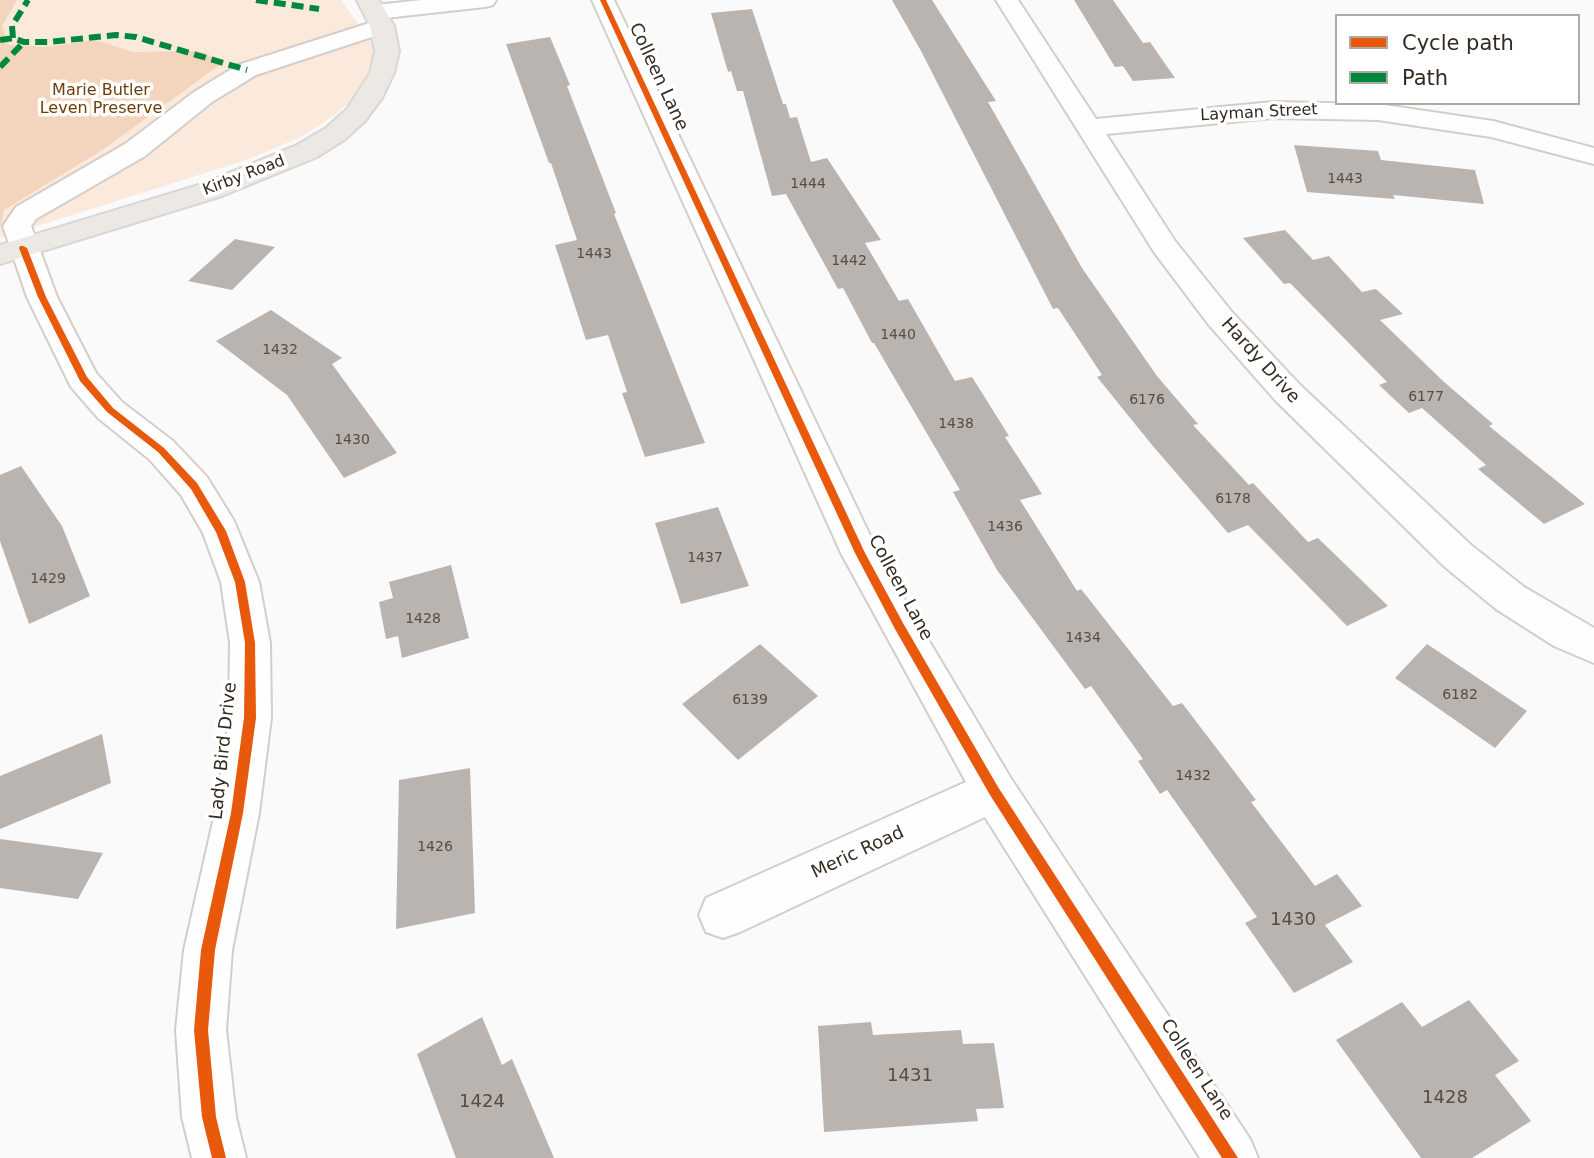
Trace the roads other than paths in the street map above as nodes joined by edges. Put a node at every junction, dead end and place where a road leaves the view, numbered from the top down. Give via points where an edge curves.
1 (485, 0) edge
2 (603, 0) edge
3 (1007, 0) edge
4 (375, 13) edge
5 (1087, 128) junction
6 (1594, 156) edge
7 (11, 252) edge
8 (1594, 646) edge
9 (994, 791) junction
10 (723, 915) dead end
11 (219, 1158) edge
12 (1231, 1158) edge

1 - 4 street
2 - 9 street, Colleen Lane via 860,553
3 - 5 street, Hardy Drive
4 - 7 street via 228,80 135,150 26,213 17,226
4 - 7 main road, Kirby Road via 387,51 382,73 356,116 316,145 212,190
5 - 6 street, Layman Street via 1273,110 1378,112 1493,129
5 - 8 street, Hardy Drive via 1164,246 1220,318 1288,393 1458,556 1510,598
7 - 11 street, Lady Bird Drive via 42,297 83,379 110,410 162,450 194,486 221,531 240,582 250,643 250,718 237,813 208,950 201,1030 209,1117
9 - 10 street, Meric Road
9 - 12 street, Colleen Lane

